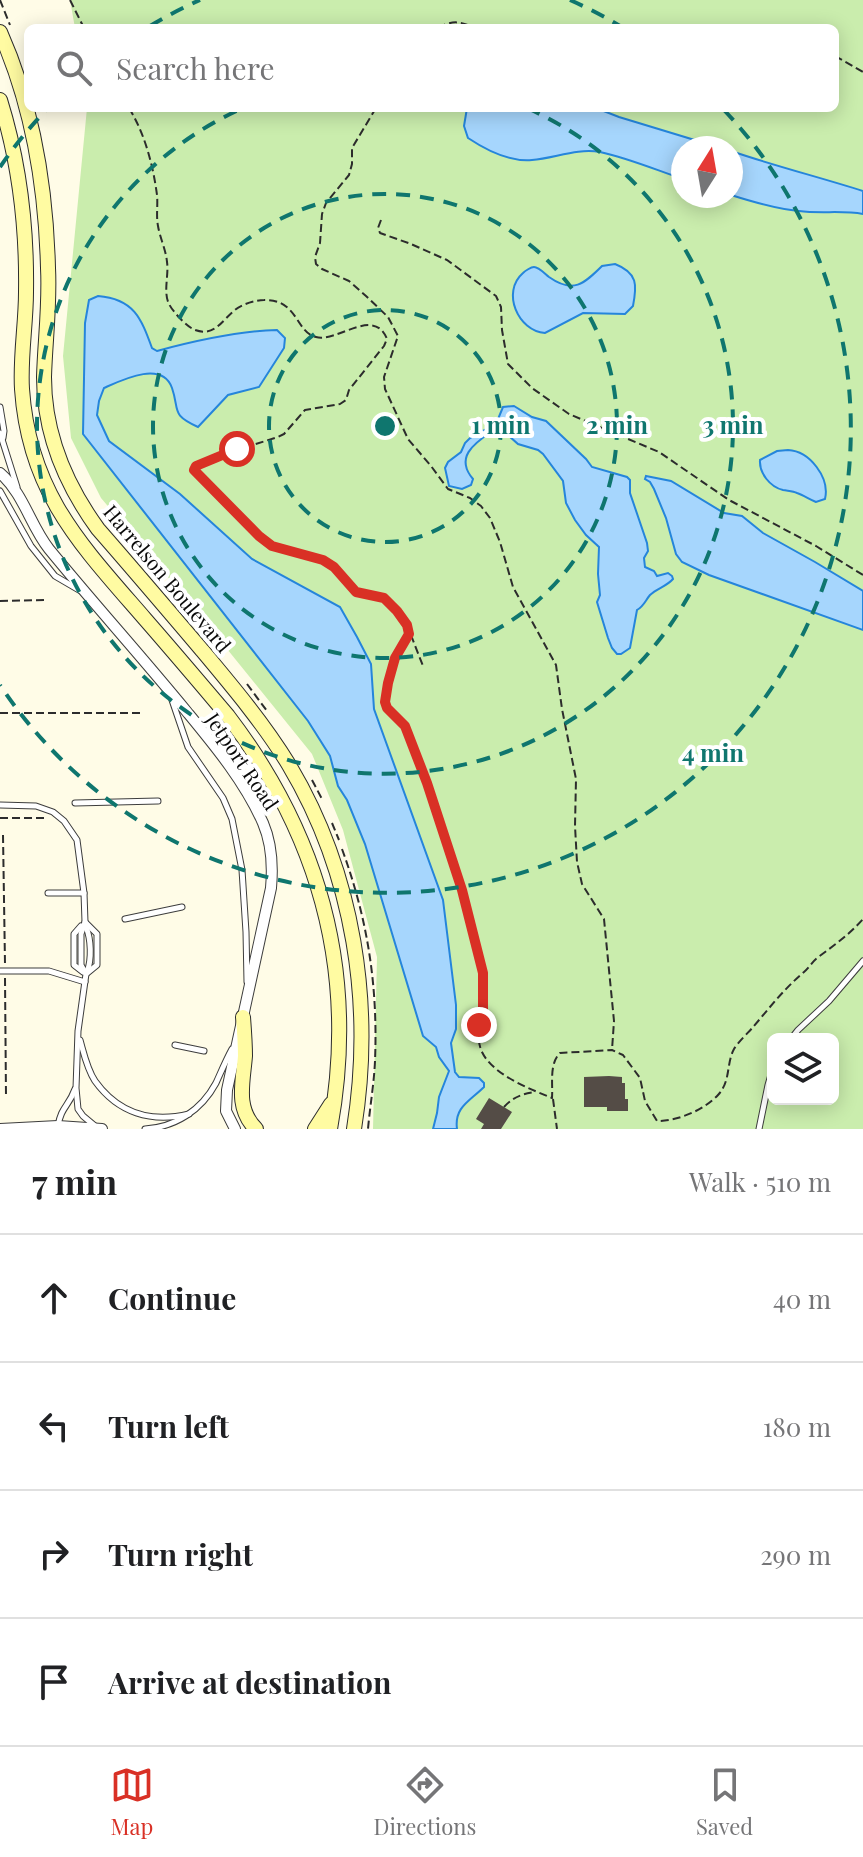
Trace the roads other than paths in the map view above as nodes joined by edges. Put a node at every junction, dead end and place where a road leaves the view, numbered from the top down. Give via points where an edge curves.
1 (0, 32) edge
2 (0, 100) edge
3 (24, 101) edge
4 (26, 112) edge
5 (0, 407) edge
6 (1, 436) edge
7 (0, 473) edge
8 (0, 491) edge
9 (19, 495) junction
10 (87, 594) junction
11 (169, 689) junction
12 (158, 801) dead end
13 (75, 803) dead end
14 (0, 805) edge
15 (48, 893) dead end
16 (84, 893) junction
17 (182, 907) dead end
18 (125, 919) dead end
19 (85, 922) junction
20 (863, 961) edge
21 (0, 971) edge
22 (86, 974) junction
23 (85, 982) junction
24 (247, 999) junction
25 (243, 1017) junction
26 (78, 1031) junction
27 (796, 1033) edge
28 (238, 1037) junction
29 (175, 1045) dead end
30 (204, 1051) dead end
31 (76, 1088) junction
32 (767, 1090) edge
33 (335, 1096) junction
34 (189, 1114) junction
35 (58, 1128) edge
36 (0, 1129) edge
37 (102, 1129) edge
38 (145, 1129) edge
39 (235, 1129) edge
40 (256, 1129) edge
41 (315, 1129) edge
42 (330, 1129) edge
43 (354, 1129) edge
44 (759, 1129) edge

1 - 3 main road, Harrelson Boulevard
2 - 33 main road via 22,203 22,388 39,470 74,535 228,716 290,816 331,932 339,1007
4 - 43 main road, Harrelson Boulevard via 47,237 44,379 51,434 73,489 98,529 260,721 322,830 345,900 360,989 361,1060
5 - 6 lane
6 - 9 lane
7 - 9 street, Jetport Road
8 - 10 lane via 55,576
9 - 10 street, Jetport Road via 46,545
10 - 11 street, Jetport Road
11 - 24 lane via 188,747 232,819 242,870
11 - 24 street, Jetport Road via 248,794 268,836 271,888
12 - 13 lane
14 - 16 lane via 36,806 64,821 77,840
15 - 16 lane
16 - 19 lane
17 - 18 lane
19 - 22 lane via 81,965
19 - 22 lane via 97,934 97,965
20 - 27 lane
21 - 23 lane via 49,971
22 - 23 lane
23 - 26 lane
24 - 25 street, Jetport Road
25 - 28 street, Jetport Road
25 - 40 main road via 241,1100
26 - 31 lane
26 - 34 lane via 94,1080 110,1098 143,1115 164,1119
28 - 34 lane via 214,1086
28 - 39 street, Jetport Road via 226,1103
29 - 30 lane
31 - 35 lane
31 - 37 lane via 78,1109
32 - 44 lane
33 - 41 main road
33 - 42 main road
34 - 38 lane
35 - 36 street
35 - 37 street

